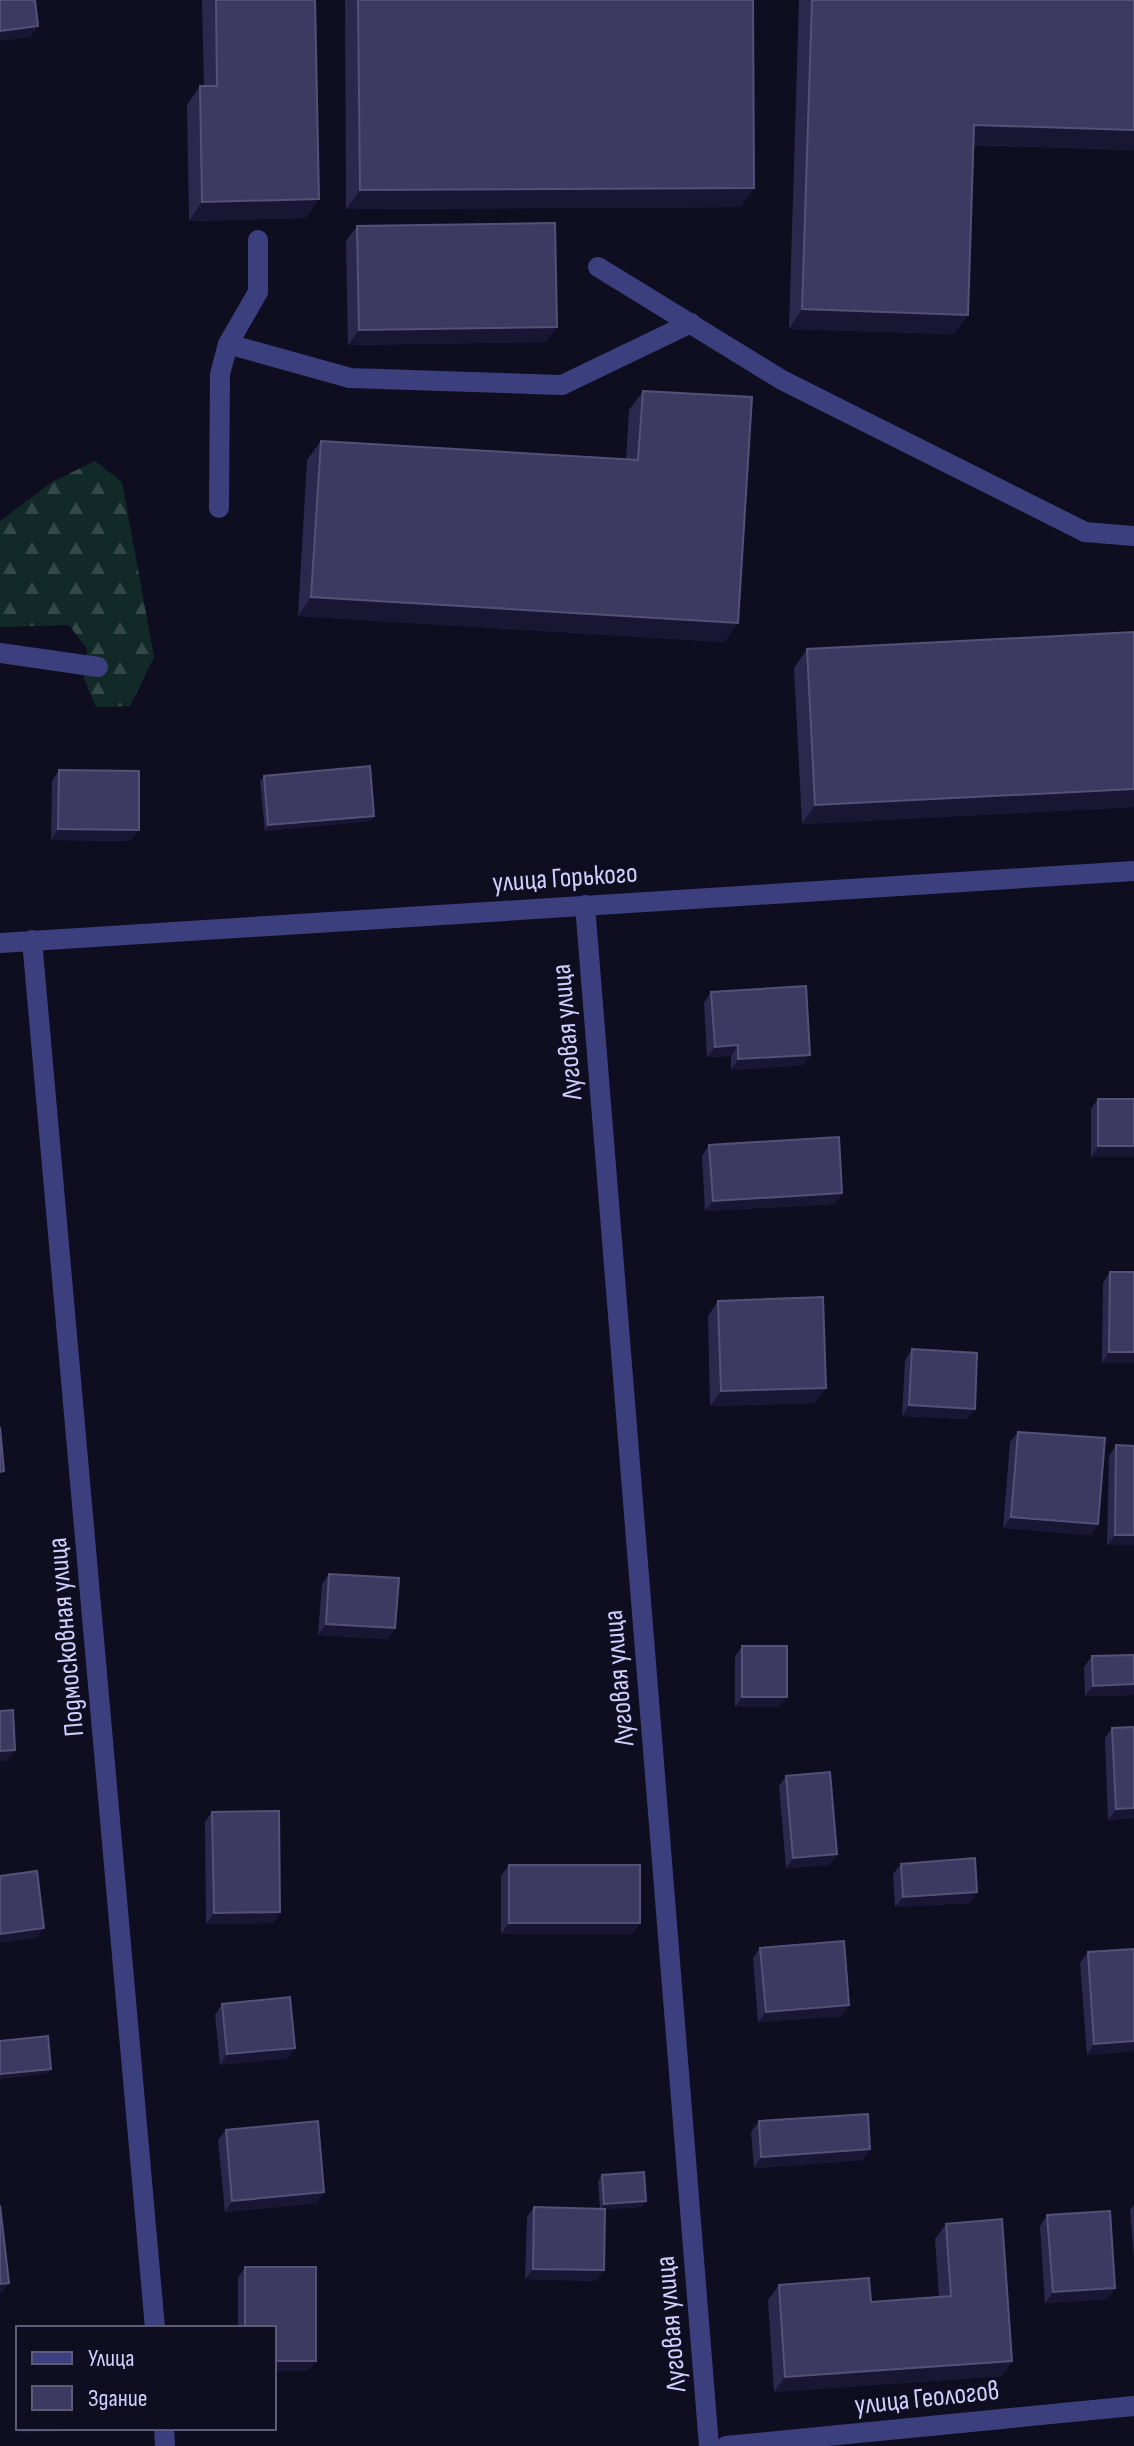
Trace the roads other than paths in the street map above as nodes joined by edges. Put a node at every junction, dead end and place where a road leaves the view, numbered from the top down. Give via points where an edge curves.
1 (258, 240) dead end
2 (598, 267) dead end
3 (691, 323) junction
4 (228, 344) junction
5 (219, 508) dead end
6 (1134, 536) edge
7 (0, 653) edge
8 (98, 667) dead end
9 (1134, 871) edge
10 (585, 905) junction
11 (32, 940) junction
12 (0, 943) edge
13 (155, 2326) edge
14 (1134, 2406) edge
15 (709, 2446) edge
16 (726, 2446) edge

1 - 4 street via 258,292
2 - 3 street
3 - 4 street via 562,385 350,378
3 - 6 street via 782,380 1085,532
4 - 5 street via 220,374
7 - 8 street
9 - 10 street, улица Горького
10 - 11 street, улица Горького
10 - 15 street, Луговая улица
11 - 12 street, улица Горького
11 - 13 street, Подмосковная улица
14 - 16 street, улица Геологов

